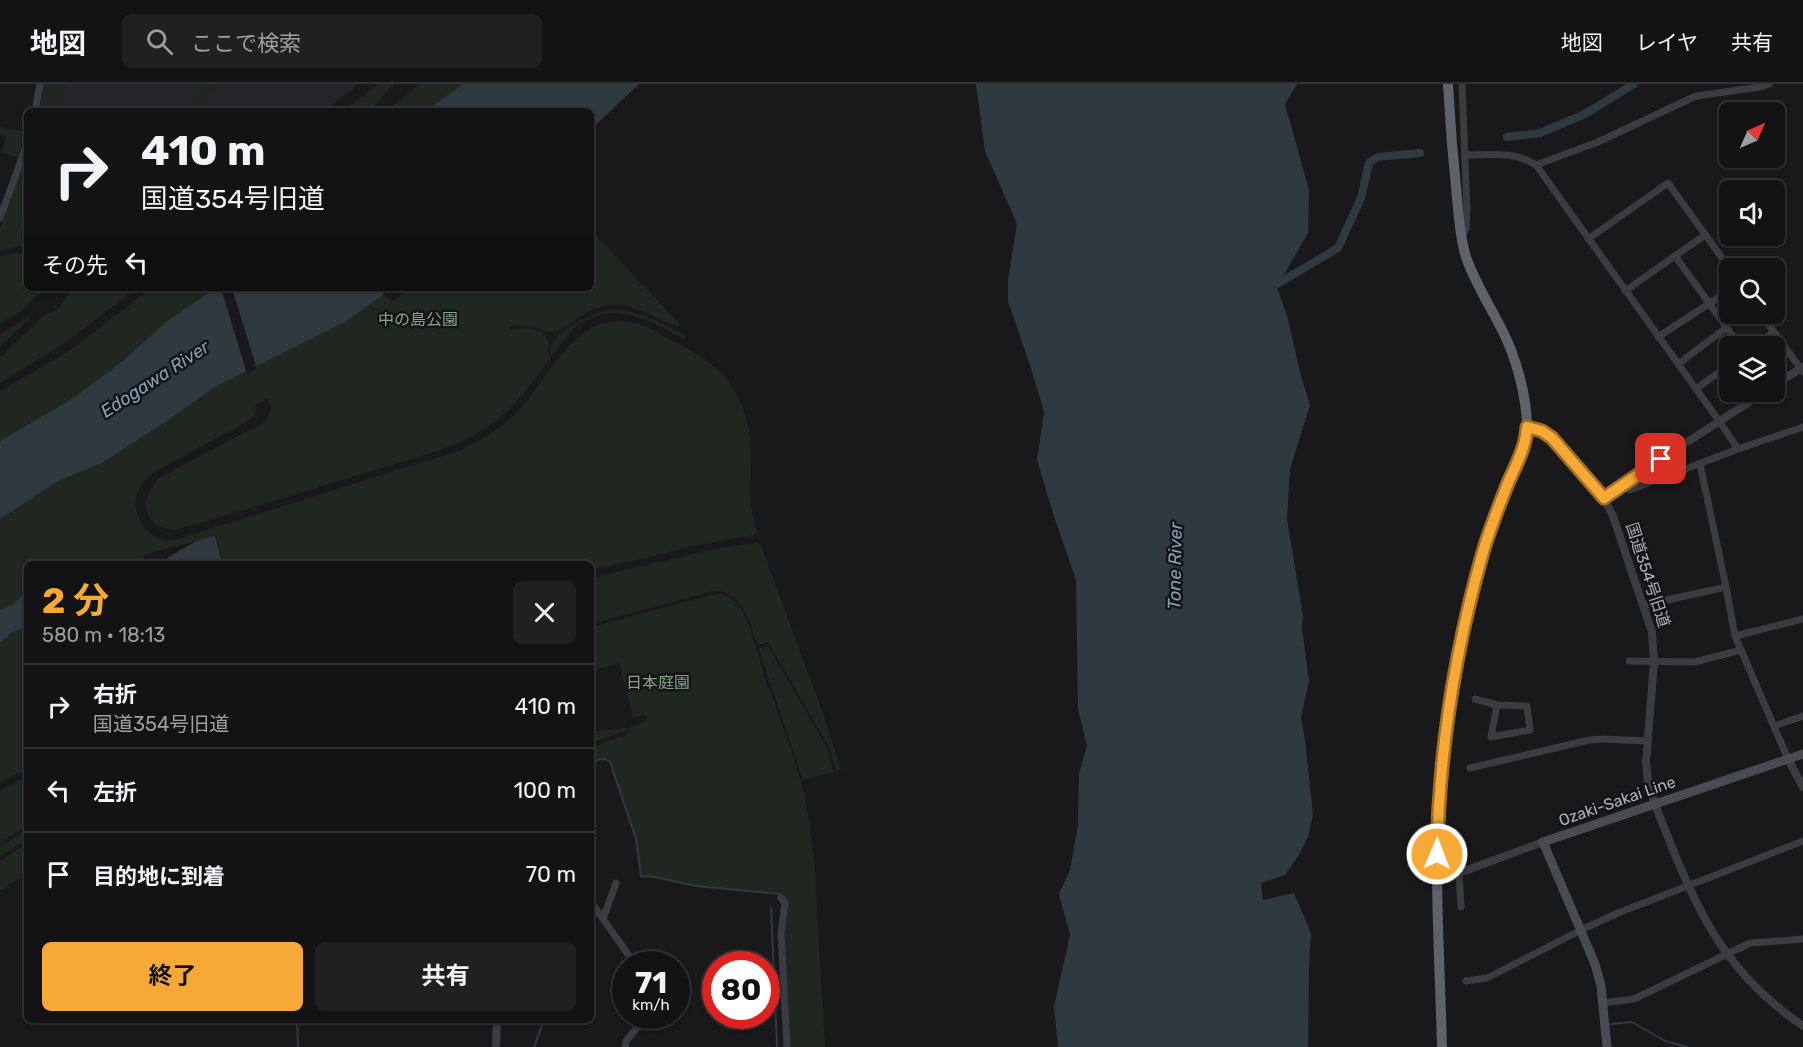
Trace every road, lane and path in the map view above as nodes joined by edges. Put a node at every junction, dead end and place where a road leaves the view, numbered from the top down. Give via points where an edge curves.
1 (40, 84) edge
2 (1448, 84) edge
3 (1462, 84) edge
4 (1769, 84) edge
5 (36, 108) edge
6 (24, 152) edge
7 (1465, 155) junction
8 (1536, 165) junction
9 (0, 218) edge
10 (1705, 235) junction
11 (1462, 237) junction
12 (1588, 239) junction
13 (1675, 256) junction
14 (1722, 258) edge
15 (1625, 291) junction
16 (1719, 297) edge
17 (1709, 303) junction
18 (1768, 324) edge
19 (1726, 328) junction
20 (1774, 332) junction
21 (1732, 336) edge
22 (1768, 336) edge
23 (1659, 338) junction
24 (1678, 364) junction
25 (1802, 369) edge
26 (1719, 372) edge
27 (1785, 379) edge
28 (1696, 389) junction
29 (1749, 402) edge
30 (1719, 421) junction
31 (1527, 427) junction
32 (1803, 427) edge
33 (1738, 449) junction
34 (1700, 464) junction
35 (1624, 484) junction
36 (1604, 498) junction
37 (1726, 586) junction
38 (1644, 605) junction
39 (1803, 620) edge
40 (1735, 636) junction
41 (1741, 650) junction
42 (1629, 661) dead end
43 (1654, 662) junction
44 (1475, 699) dead end
45 (1497, 705) junction
46 (1803, 716) edge
47 (1774, 726) junction
48 (1648, 741) junction
49 (1803, 754) edge
50 (1788, 759) junction
51 (1470, 768) dead end
52 (1803, 787) edge
53 (1655, 804) junction
54 (1803, 841) edge
55 (1543, 842) junction
56 (1459, 873) joint
57 (616, 883) dead end
58 (1687, 886) junction
59 (782, 898) dead end
60 (594, 906) edge
61 (1461, 907) dead end
62 (603, 919) junction
63 (1581, 930) junction
64 (1803, 939) edge
65 (626, 951) edge
66 (1726, 954) junction
67 (1466, 981) dead end
68 (1603, 1004) junction
69 (1801, 1020) edge
70 (497, 1023) edge
71 (636, 1029) edge
72 (496, 1047) edge
73 (626, 1047) edge
74 (787, 1047) edge
75 (1442, 1047) edge
76 (1607, 1047) edge

1 - 5 street
2 - 11 highway
3 - 7 street
4 - 8 street via 1696,96 1598,142
6 - 9 street
7 - 8 street via 1514,156
7 - 11 street via 1467,211
8 - 12 street
10 - 12 street via 1668,183
10 - 13 street
10 - 14 street
11 - 31 highway via 1472,272 1513,354
12 - 15 street
13 - 15 street
13 - 17 street
15 - 23 street
16 - 17 street
17 - 19 street
17 - 23 street
18 - 20 street
19 - 21 street
19 - 24 street
20 - 22 street
20 - 25 street
23 - 24 street
24 - 28 street
25 - 27 street
26 - 28 street
28 - 30 street
29 - 30 street
30 - 33 street
30 - 35 street
31 - 36 street, 国道354号旧道 via 1552,438
31 - 75 highway via 1524,446 1478,570 1456,666 1445,740 1437,875
32 - 33 street
33 - 34 street
34 - 35 street via 1630,490
34 - 37 street
35 - 36 street
36 - 38 street, 国道354号旧道
37 - 38 street
37 - 40 street
38 - 43 street, 国道354号旧道 via 1652,632
39 - 40 street
40 - 41 street
41 - 43 street via 1695,662
41 - 47 street
42 - 43 street
43 - 48 street, 国道354号旧道
44 - 45 street
45 - 45 street via 1527,706 1530,730 1491,737
46 - 47 street
47 - 50 street
48 - 51 street via 1588,740
48 - 53 street, 国道354号旧道 via 1646,773
49 - 50 main road, Ozaki-Sakai Line
50 - 52 street
50 - 53 main road, Ozaki-Sakai Line
53 - 55 main road, Ozaki-Sakai Line
53 - 58 street, 国道354号旧道
54 - 58 street
55 - 56 street
55 - 63 main road, Ozaki-Sakai Line
56 - 61 street
57 - 62 street
58 - 63 street
58 - 66 street, 国道354号旧道
59 - 74 street
60 - 62 street
62 - 65 street
63 - 67 street via 1487,978
63 - 68 main road, Ozaki-Sakai Line via 1598,974
64 - 66 street via 1750,944
66 - 68 street via 1634,999
66 - 69 street, 国道354号旧道 via 1757,988
68 - 76 main road, Ozaki-Sakai Line
70 - 72 street
71 - 73 street

